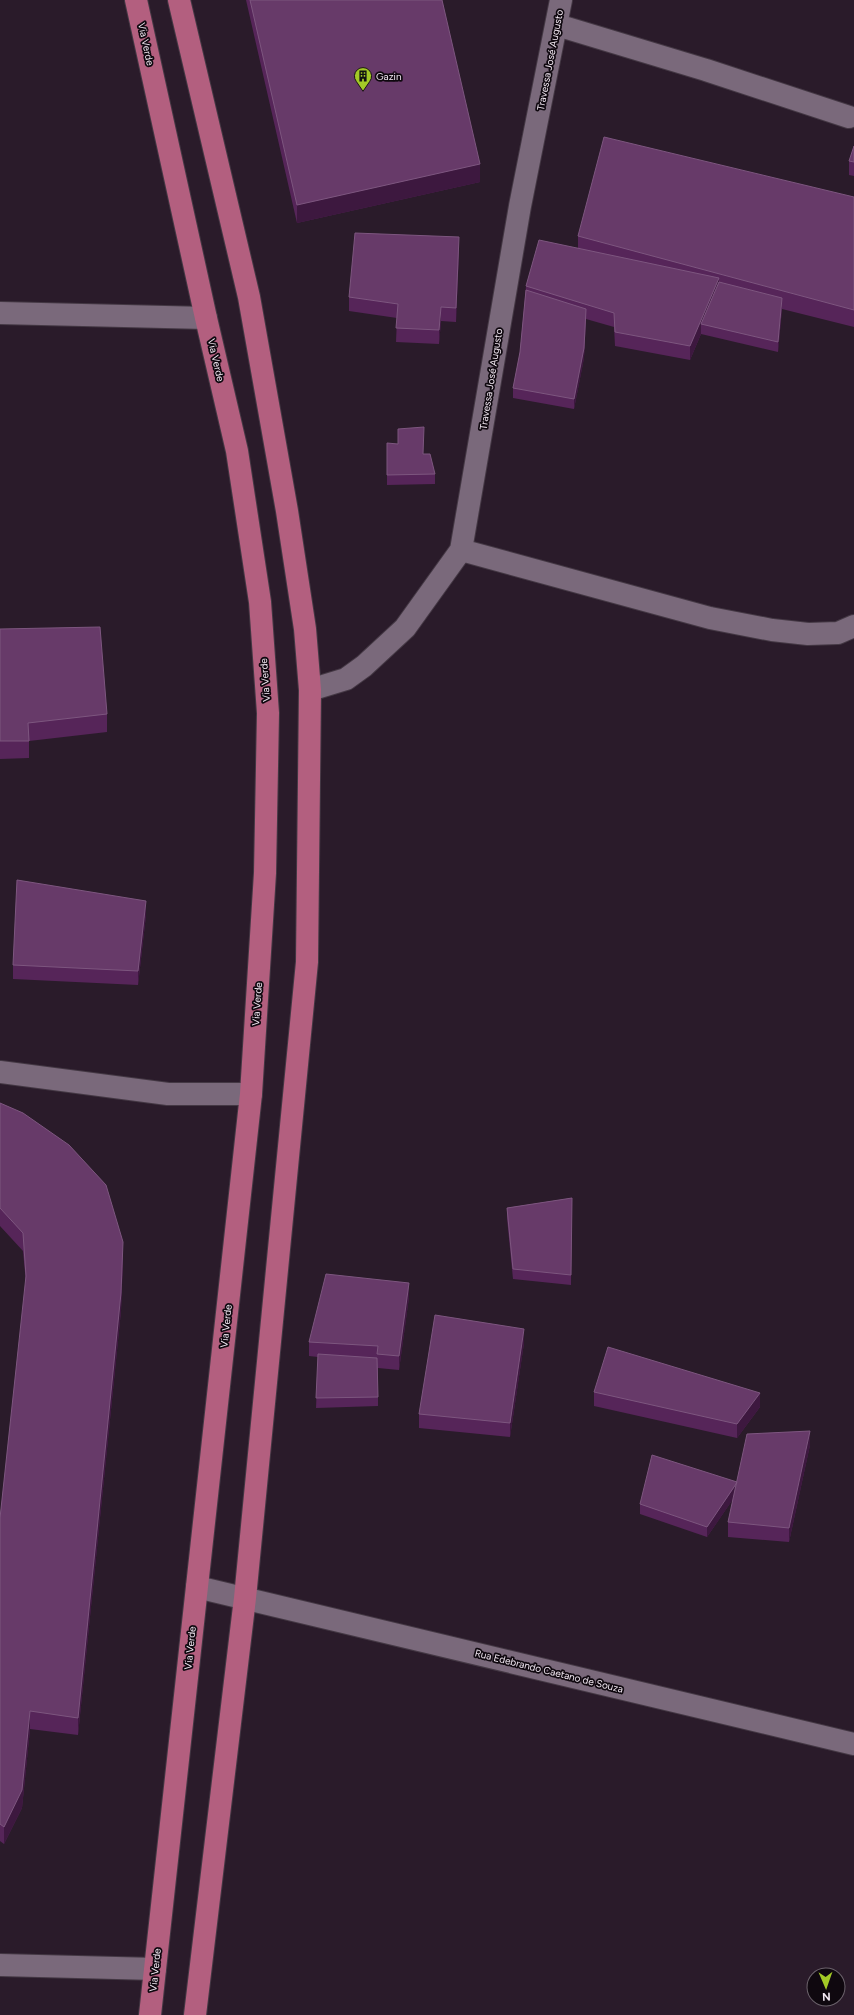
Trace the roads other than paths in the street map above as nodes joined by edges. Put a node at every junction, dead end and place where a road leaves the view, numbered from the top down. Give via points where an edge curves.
1 (136, 0) edge
2 (179, 0) edge
3 (561, 0) edge
4 (557, 25) junction
5 (848, 117) dead end
6 (0, 313) edge
7 (206, 318) junction
8 (461, 550) junction
9 (854, 626) edge
10 (310, 690) junction
11 (0, 1072) edge
12 (252, 1094) junction
13 (197, 1587) junction
14 (245, 1598) junction
15 (854, 1744) edge
16 (0, 1965) edge
17 (155, 1969) junction
18 (150, 2015) edge
19 (195, 2015) edge

1 - 7 main road, Via Verde
2 - 10 main road via 249,297 287,511 305,629
3 - 4 street, Travessa José Augusto
4 - 5 street via 706,70
4 - 8 street, Travessa José Augusto via 520,206
6 - 7 street
7 - 12 main road, Via Verde via 237,451 260,602 268,713 265,873
8 - 9 street via 710,618 772,630 808,634 838,633
8 - 10 street, Travessa José Augusto via 405,628 346,679
10 - 14 main road via 307,962
11 - 12 street via 168,1094
12 - 13 main road, Via Verde
13 - 14 street, Rua Edebrando Caetano de Souza
13 - 17 main road, Via Verde
14 - 15 street, Rua Edebrando Caetano de Souza
14 - 19 main road
16 - 17 street
17 - 18 main road, Via Verde

